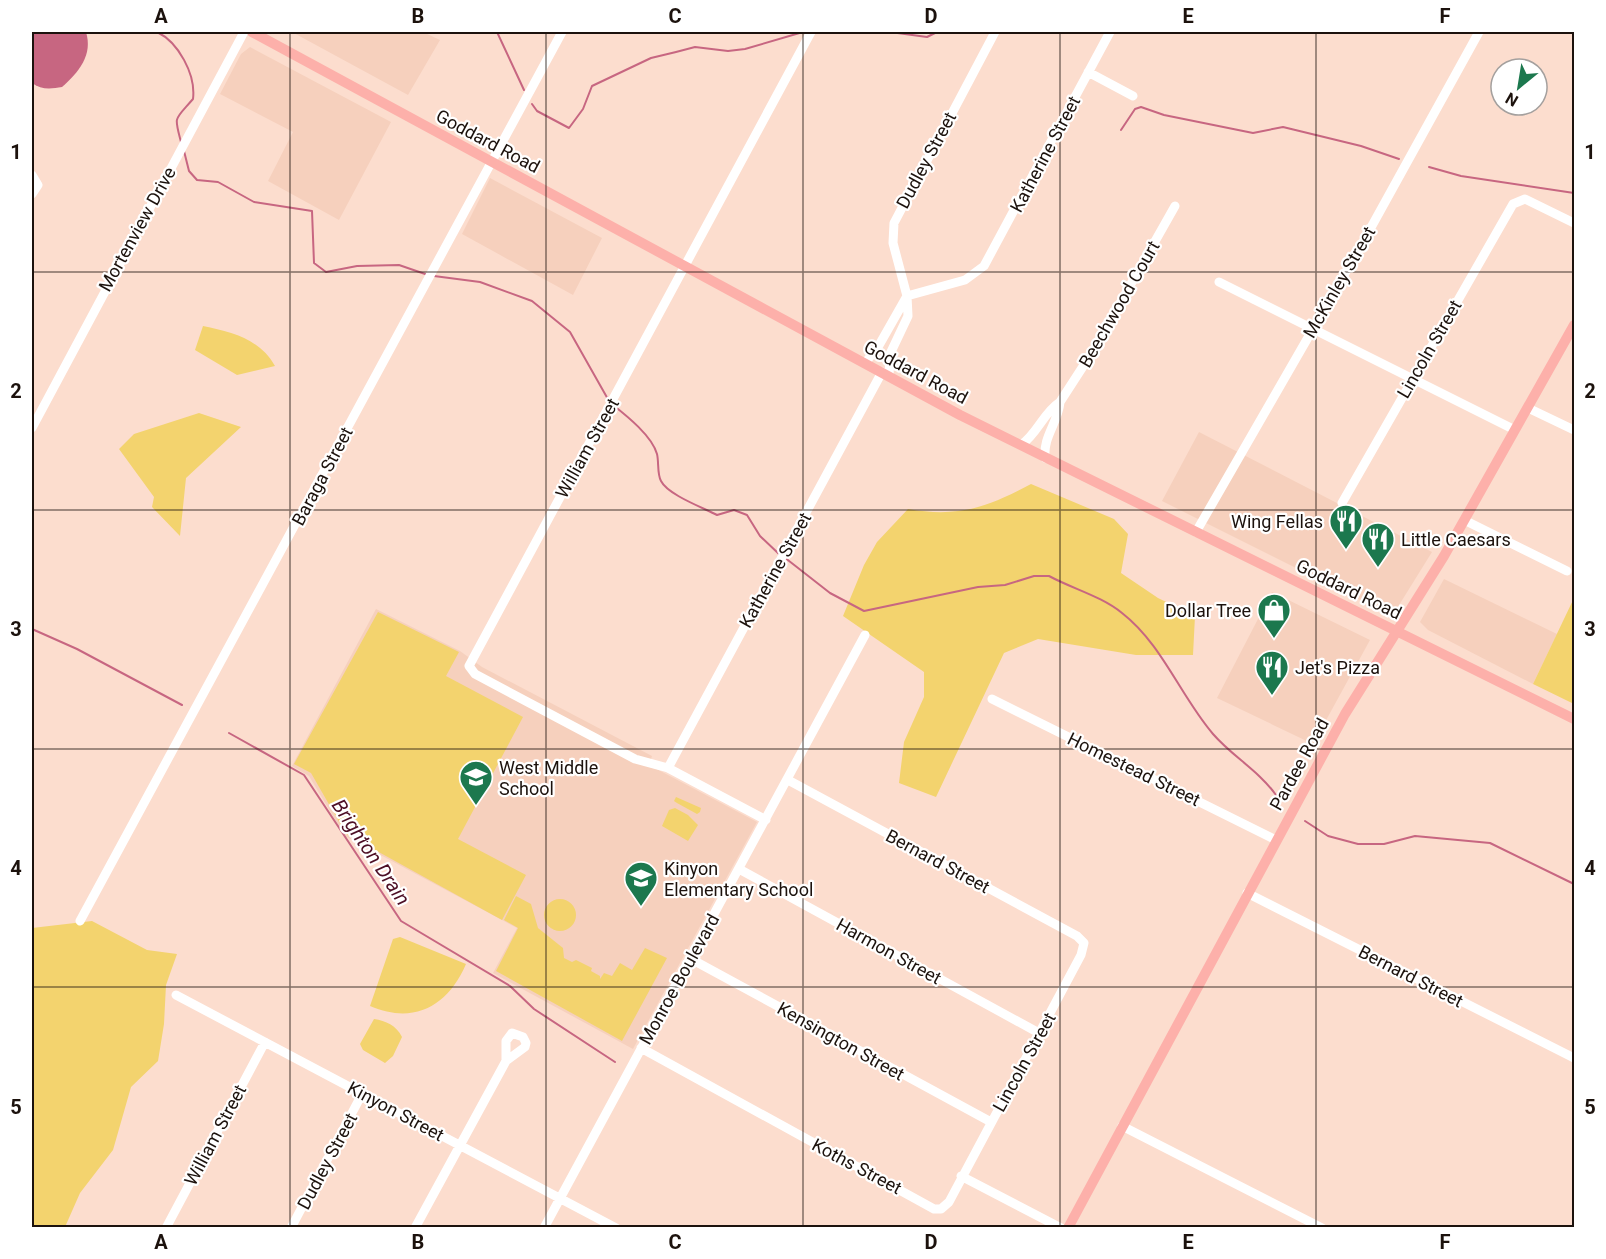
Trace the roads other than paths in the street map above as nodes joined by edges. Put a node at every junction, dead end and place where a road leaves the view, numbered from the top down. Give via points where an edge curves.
1 (244, 32) edge
2 (252, 32) edge
3 (562, 32) edge
4 (811, 32) edge
5 (995, 32) edge
6 (1110, 32) edge
7 (1479, 32) edge
8 (1088, 72) junction
9 (1133, 96) dead end
10 (491, 161) junction
11 (32, 175) edge
12 (32, 194) edge
13 (1175, 206) dead end
14 (1575, 223) edge
15 (687, 266) junction
16 (1219, 282) dead end
17 (907, 296) junction
18 (1575, 325) edge
19 (1312, 328) junction
20 (865, 363) junction
21 (885, 374) junction
22 (1413, 378) junction
23 (1060, 402) junction
24 (1528, 408) junction
25 (32, 428) edge
26 (1515, 430) junction
27 (1575, 430) edge
28 (1021, 445) junction
29 (1045, 458) junction
30 (1342, 503) dead end
31 (1464, 520) junction
32 (1196, 532) junction
33 (1567, 571) dead end
34 (1397, 631) junction
35 (865, 635) dead end
36 (992, 699) dead end
37 (1575, 719) edge
38 (668, 768) junction
39 (788, 780) junction
40 (766, 820) junction
41 (1276, 840) junction
42 (739, 869) junction
43 (1247, 893) junction
44 (80, 921) dead end
45 (1084, 946) joint
46 (691, 959) junction
47 (176, 995) dead end
48 (1040, 1033) junction
49 (265, 1042) junction
50 (641, 1048) junction
51 (1575, 1058) edge
52 (506, 1061) dead end
53 (362, 1094) junction
54 (991, 1122) junction
55 (1122, 1126) junction
56 (460, 1145) junction
57 (961, 1176) junction
58 (560, 1198) junction
59 (166, 1227) edge
60 (291, 1227) edge
61 (415, 1227) edge
62 (544, 1227) edge
63 (616, 1227) edge
64 (1061, 1227) edge
65 (1068, 1227) edge
66 (1322, 1227) edge

1 - 25 street, Mortenview Drive
2 - 10 main road, Goddard Road
3 - 10 street, Baraga Street
4 - 15 street, William Street
5 - 17 street, Dudley Street via 894,223 893,243
6 - 8 street, Katherine Street
7 - 19 street, McKinley Street
8 - 9 street
8 - 17 street, Katherine Street via 984,266 964,280
10 - 15 main road, Goddard Road
10 - 44 street, Baraga Street
11 - 12 street via 38,185
13 - 23 street, Beechwood Court via 1094,351
14 - 22 street, Lincoln Street via 1528,200 1520,199 1513,204
15 - 20 main road, Goddard Road
15 - 38 street, William Street via 469,666 475,674 635,759
16 - 19 street
17 - 20 street
17 - 21 street, Katherine Street via 908,316
18 - 24 main road, Pardee Road
19 - 22 street
19 - 32 street, McKinley Street
20 - 21 main road, Goddard Road
21 - 28 main road, Goddard Road
21 - 38 street, Katherine Street
22 - 26 street
22 - 30 street, Lincoln Street
23 - 28 street, Beechwood Court
23 - 29 street, Beechwood Court via 1044,444
24 - 26 main road, Pardee Road
24 - 27 street
26 - 31 main road, Pardee Road
28 - 29 main road, Goddard Road
29 - 32 main road, Goddard Road
31 - 33 street
31 - 34 main road, Pardee Road
32 - 34 main road, Goddard Road
34 - 37 main road, Goddard Road
34 - 41 main road, Pardee Road via 1345,714
35 - 39 street, Monroe Boulevard
36 - 41 street, Homestead Street
38 - 40 street
39 - 40 street, Monroe Boulevard
39 - 45 street, Bernard Street via 1077,936
40 - 42 street, Monroe Boulevard
41 - 43 main road, Pardee Road
42 - 46 street, Monroe Boulevard
42 - 48 street, Harmon Street
43 - 51 street, Bernard Street
43 - 55 main road, Pardee Road
45 - 48 street, Lincoln Street
46 - 50 street, Monroe Boulevard
46 - 54 street, Kensington Street
47 - 49 street, Kinyon Street
48 - 54 street, Lincoln Street
49 - 53 street, Kinyon Street
49 - 59 street, William Street
50 - 57 street, Koths Street via 934,1209 947,1205
50 - 58 street, Monroe Boulevard
52 - 56 street
53 - 56 street, Kinyon Street
53 - 60 street, Dudley Street
54 - 57 street, Lincoln Street
55 - 65 main road, Pardee Road
55 - 66 street
56 - 58 street, Kinyon Street
56 - 61 street
57 - 64 street
58 - 62 street, Monroe Boulevard
58 - 63 street, Kinyon Street

